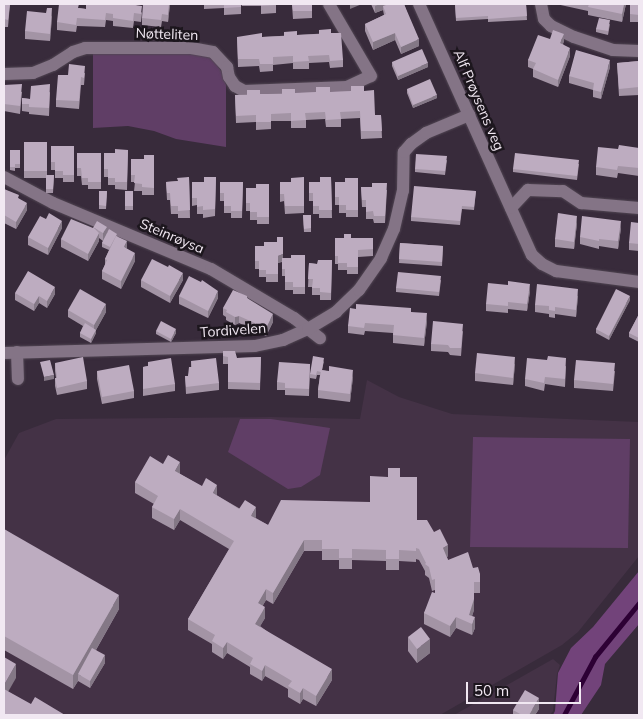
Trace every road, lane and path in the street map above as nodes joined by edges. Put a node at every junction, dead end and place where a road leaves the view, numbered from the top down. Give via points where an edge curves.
1 (329, 4) edge
2 (419, 4) edge
3 (541, 4) edge
4 (639, 51) edge
5 (4, 74) edge
6 (469, 114) junction
7 (4, 177) edge
8 (511, 208) junction
9 (639, 208) edge
10 (639, 282) edge
11 (308, 328) junction
12 (320, 338) dead end
13 (4, 352) edge
14 (18, 352) junction
15 (18, 379) dead end

1 - 5 street, Nøtteliten via 371,76 347,87 244,90 235,86 227,67 213,52 191,48 85,48 33,72
2 - 6 street, Alf Prøysens veg
3 - 4 street via 544,19 566,34 613,50
6 - 8 street, Alf Prøysens veg
6 - 11 street, Tordivelen via 426,133 404,152 403,191 394,229 382,258 359,290 336,312
7 - 11 street, Steinrøysa via 53,203 211,268
8 - 9 street via 528,190 563,191 581,203
8 - 10 street, Alf Prøysens veg via 532,255 542,264 556,271
11 - 12 street, Steinrøysa
11 - 14 street, Tordivelen via 284,340 255,346
13 - 14 street, Tordivelen
14 - 15 street

